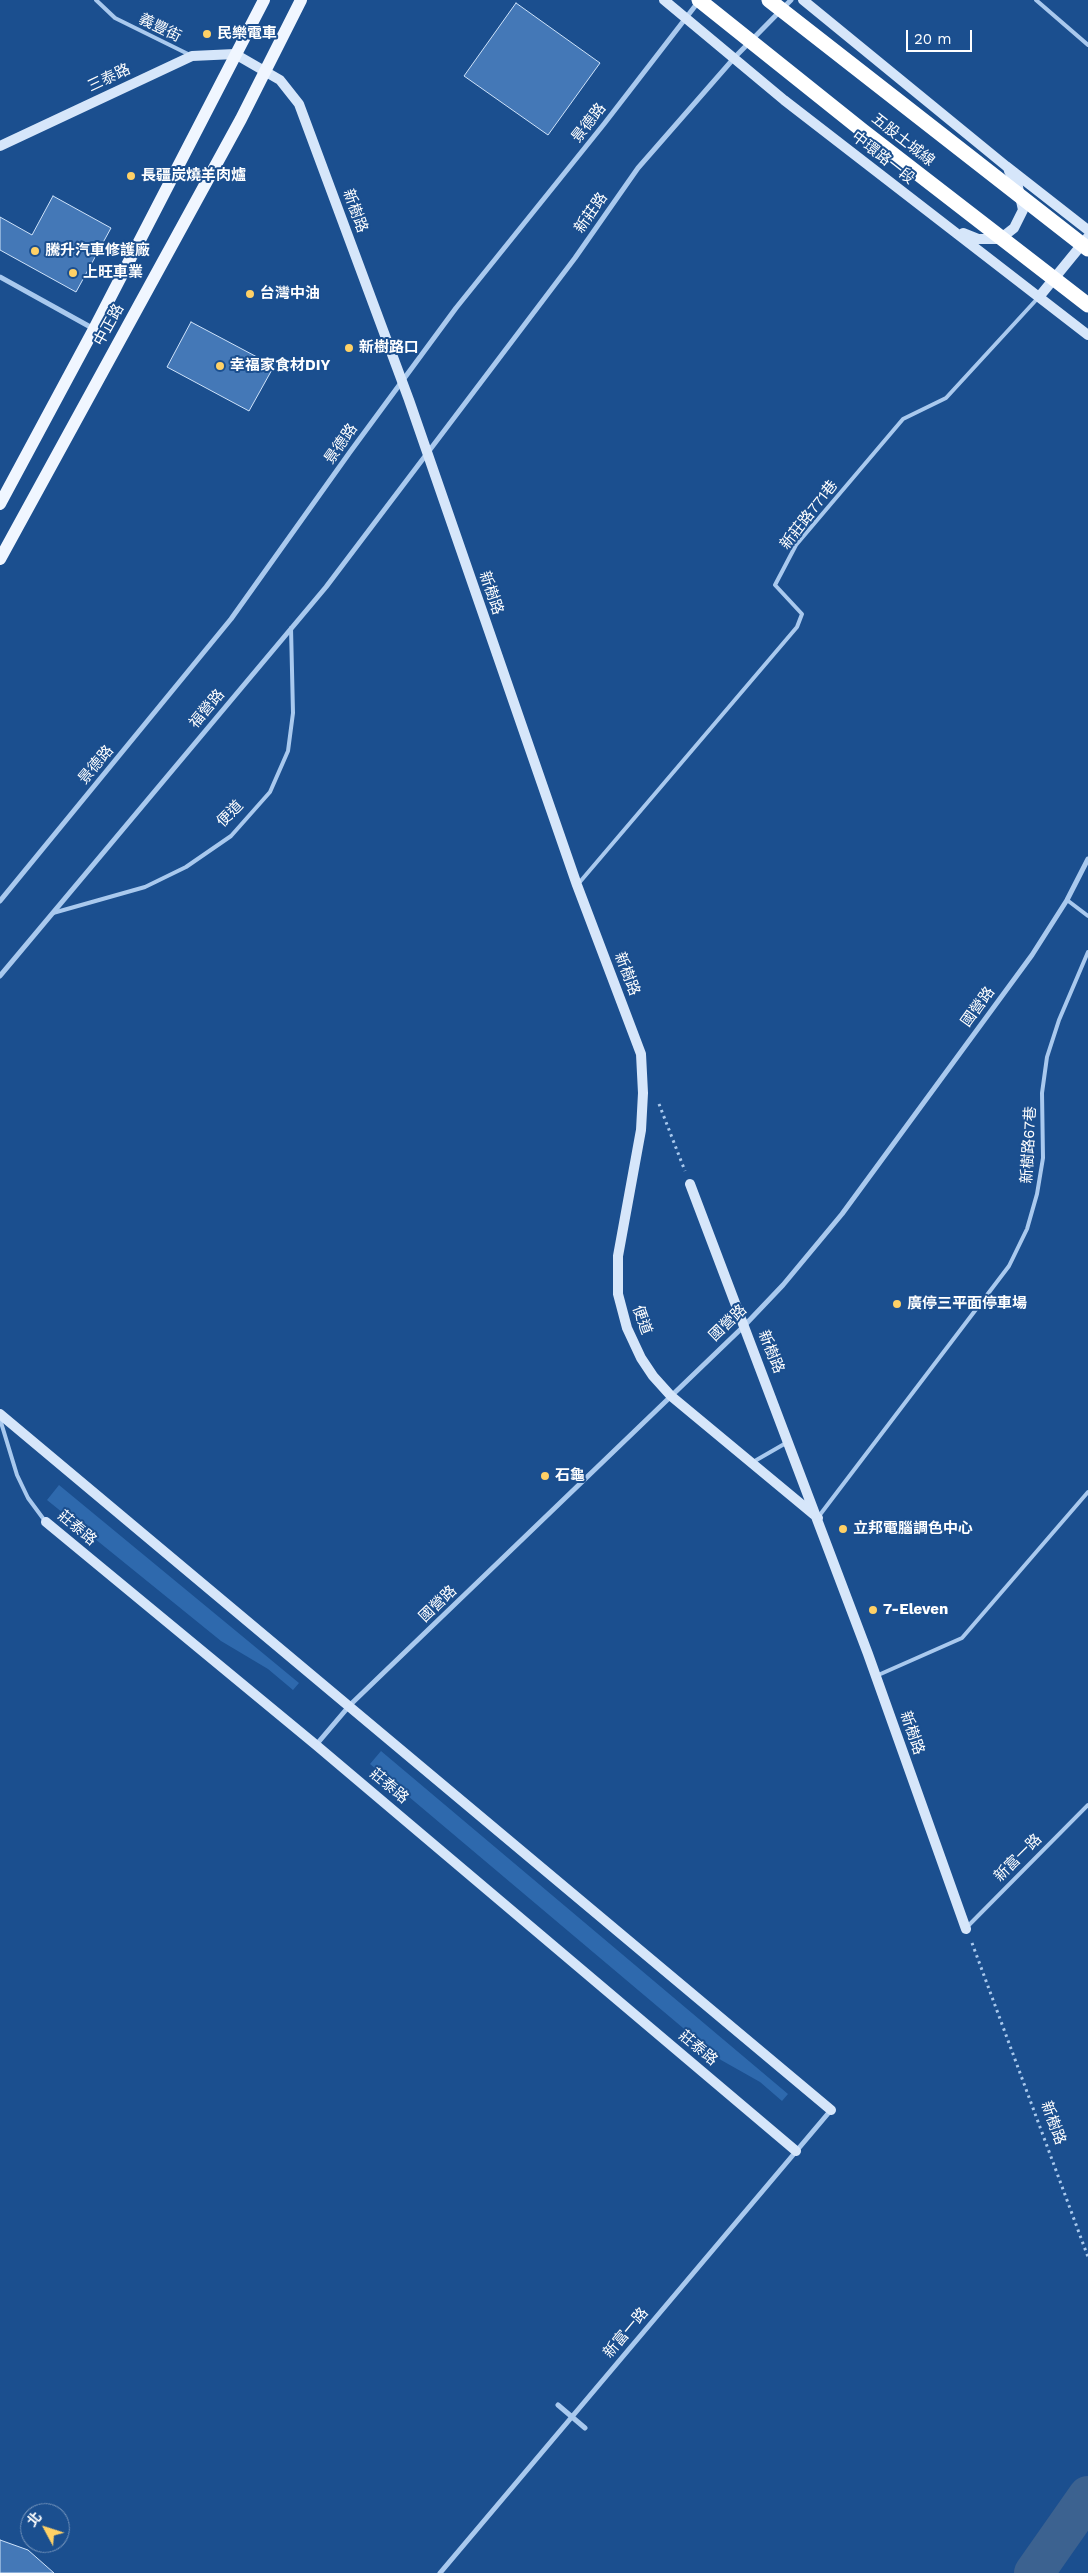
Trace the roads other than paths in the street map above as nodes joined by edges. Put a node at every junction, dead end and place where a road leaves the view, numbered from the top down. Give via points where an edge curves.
1 (96, 0) edge
2 (264, 0) edge
3 (301, 0) edge
4 (664, 0) edge
5 (699, 0) edge
6 (769, 0) edge
7 (791, 0) edge
8 (803, 0) edge
9 (1036, 0) edge
10 (686, 18) junction
11 (1088, 45) edge
12 (235, 54) junction
13 (192, 56) junction
14 (735, 57) junction
15 (264, 70) junction
16 (0, 146) edge
17 (1006, 166) junction
18 (948, 227) junction
19 (1088, 230) edge
20 (1088, 237) edge
21 (1088, 249) edge
22 (0, 277) edge
23 (1039, 297) junction
24 (1088, 305) edge
25 (94, 329) junction
26 (1088, 335) edge
27 (402, 381) junction
28 (428, 455) junction
29 (0, 504) edge
30 (0, 559) edge
31 (292, 628) junction
32 (1088, 859) edge
33 (577, 885) junction
34 (1067, 900) junction
35 (0, 901) edge
36 (52, 913) junction
37 (1088, 916) edge
38 (1088, 952) edge
39 (0, 976) edge
40 (641, 1054) joint
41 (690, 1184) road end
42 (744, 1326) junction
43 (671, 1396) junction
44 (0, 1414) edge
45 (0, 1419) edge
46 (789, 1441) junction
47 (751, 1463) junction
48 (1088, 1492) edge
49 (818, 1518) junction
50 (46, 1522) joint
51 (876, 1676) junction
52 (350, 1705) junction
53 (316, 1745) junction
54 (1088, 1804) edge
55 (966, 1929) joint
56 (831, 2110) joint
57 (796, 2151) junction
58 (558, 2405) dead end
59 (572, 2417) junction
60 (585, 2428) dead end
61 (440, 2573) edge

1 - 13 lane, 義豐街 via 115,18
2 - 12 main road, 中正路
3 - 15 main road, 中正路
4 - 10 street, 中環路一段
5 - 10 street, 景德路
5 - 24 highway, 五股土城線, bridge
6 - 21 highway, 五股土城線, bridge
7 - 14 street, 新莊路
8 - 17 street
9 - 11 lane
10 - 14 street, 中環路一段
10 - 27 street, 景德路
12 - 13 street, 三泰路
12 - 15 street, 新樹路
12 - 25 main road, 中正路
13 - 16 street, 三泰路
14 - 18 street, 中環路一段 via 784,100
14 - 28 street, 新莊路 via 638,168
15 - 27 street, 新樹路 via 280,80 299,104
15 - 30 main road, 中正路 via 241,119
17 - 18 street via 1018,187 1023,210 1014,228 1000,239 978,240
17 - 19 street
18 - 23 street, 中環路一段
20 - 23 street
22 - 25 street
23 - 26 street, 中環路一段
23 - 33 lane, 新莊路771巷 via 946,398 902,419 796,544 775,585 802,614 797,627
25 - 29 main road, 中正路
27 - 28 street, 新樹路
27 - 35 street, 景德路 via 231,620
28 - 31 street, 福營路
28 - 33 street, 新樹路
31 - 36 street, 福營路
31 - 36 lane, 便道 via 293,713 288,751 270,792 231,836 186,867 145,887
32 - 34 street, 國營路
33 - 40 street, 新樹路
34 - 37 lane
34 - 42 street, 國營路 via 1032,955 842,1214
36 - 39 street, 福營路
38 - 49 lane, 新樹路67巷 via 1047,1056 1042,1093 1043,1158 1038,1194 1027,1229 1012,1259
40 - 43 street, 便道 via 641,1130 618,1256 618,1294 627,1328 641,1358
41 - 42 street, 新樹路
42 - 43 street, 國營路
42 - 46 street, 新樹路
43 - 47 street, 便道
43 - 52 street, 國營路
44 - 52 street
45 - 50 lane, 莊泰路 via 17,1474 28,1498
46 - 47 lane
46 - 49 street, 新樹路
47 - 49 street, 便道
48 - 51 lane via 962,1638
49 - 51 street, 新樹路
50 - 53 street, 莊泰路
51 - 55 street, 新樹路
52 - 53 street, 國營路
52 - 56 street
53 - 57 street, 莊泰路
54 - 55 lane, 新富一路
56 - 57 street, 新富一路
57 - 59 street, 新富一路
58 - 59 street
59 - 60 street
59 - 61 street, 新富一路

